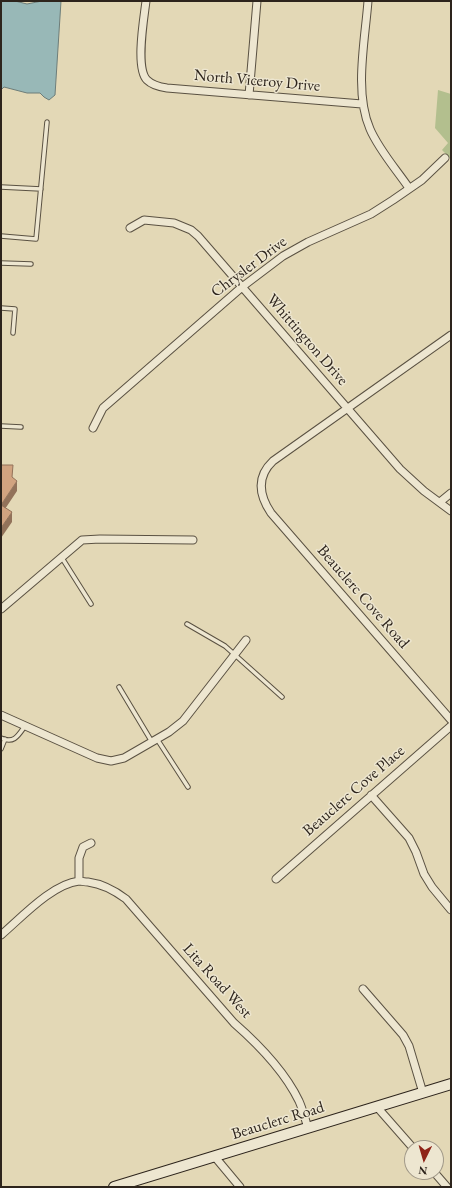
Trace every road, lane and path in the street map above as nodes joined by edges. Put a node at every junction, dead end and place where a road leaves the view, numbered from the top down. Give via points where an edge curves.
1 (146, 1) edge
2 (257, 1) edge
3 (368, 1) edge
4 (249, 95) junction
5 (362, 104) junction
6 (47, 122) dead end
7 (445, 158) dead end
8 (1, 187) edge
9 (409, 188) junction
10 (41, 189) junction
11 (130, 228) dead end
12 (1, 236) edge
13 (1, 263) edge
14 (30, 264) dead end
15 (242, 287) junction
16 (1, 308) edge
17 (14, 333) dead end
18 (451, 335) edge
19 (348, 407) junction
20 (1, 426) edge
21 (21, 427) dead end
22 (93, 428) dead end
23 (451, 493) edge
24 (440, 502) junction
25 (451, 511) edge
26 (193, 540) dead end
27 (62, 557) junction
28 (92, 604) dead end
29 (1, 609) edge
30 (187, 624) dead end
31 (246, 640) dead end
32 (235, 654) junction
33 (119, 687) dead end
34 (282, 697) dead end
35 (1, 715) edge
36 (451, 720) edge
37 (25, 726) junction
38 (451, 726) edge
39 (3, 738) edge
40 (154, 741) junction
41 (1, 749) edge
42 (188, 787) dead end
43 (371, 795) junction
44 (91, 843) dead end
45 (276, 878) dead end
46 (79, 881) junction
47 (451, 910) edge
48 (1, 935) edge
49 (362, 989) dead end
50 (451, 1084) edge
51 (423, 1093) junction
52 (377, 1107) junction
53 (308, 1128) junction
54 (406, 1140) edge
55 (215, 1157) junction
56 (114, 1187) edge
57 (240, 1187) edge

1 - 4 street, North Viceroy Drive via 141,68 146,79 167,88
2 - 4 street
3 - 5 street via 361,81
4 - 5 street, North Viceroy Drive
5 - 9 street via 377,143
6 - 10 lane
7 - 9 street, Chrysler Drive via 422,180
8 - 10 lane
9 - 15 street, Chrysler Drive via 371,214 283,256
10 - 12 lane via 36,239
11 - 15 street, Whittington Drive via 144,220 174,223 191,230
13 - 14 lane
15 - 19 street, Whittington Drive
15 - 22 street, Chrysler Drive via 103,408
16 - 17 lane via 15,309
18 - 19 street
19 - 24 street, Whittington Drive via 400,469
19 - 36 street, Beauclerc Cove Road via 273,461 262,478 262,499 271,513
20 - 21 lane
23 - 24 street
24 - 25 street, Whittington Drive
26 - 27 street via 87,539 82,540
27 - 28 lane
27 - 29 street
30 - 32 lane via 217,640
31 - 32 street
32 - 34 lane
32 - 40 street via 183,721
33 - 40 lane
35 - 37 street
37 - 39 lane via 17,737 10,740
37 - 40 street via 111,761 124,758
38 - 43 street, Beauclerc Cove Place
39 - 41 lane
40 - 42 lane
43 - 45 street, Beauclerc Cove Place
43 - 47 street via 409,838 424,874
44 - 46 street via 84,847 79,858
46 - 48 street via 49,894
46 - 53 street, Lita Road West via 107,886 126,900 279,1071 300,1102
49 - 51 street via 403,1035 409,1046
50 - 51 street, Beauclerc Road
51 - 52 street, Beauclerc Road
52 - 53 street, Beauclerc Road
52 - 54 street
53 - 55 street, Beauclerc Road
55 - 56 street, Beauclerc Road
55 - 57 street

